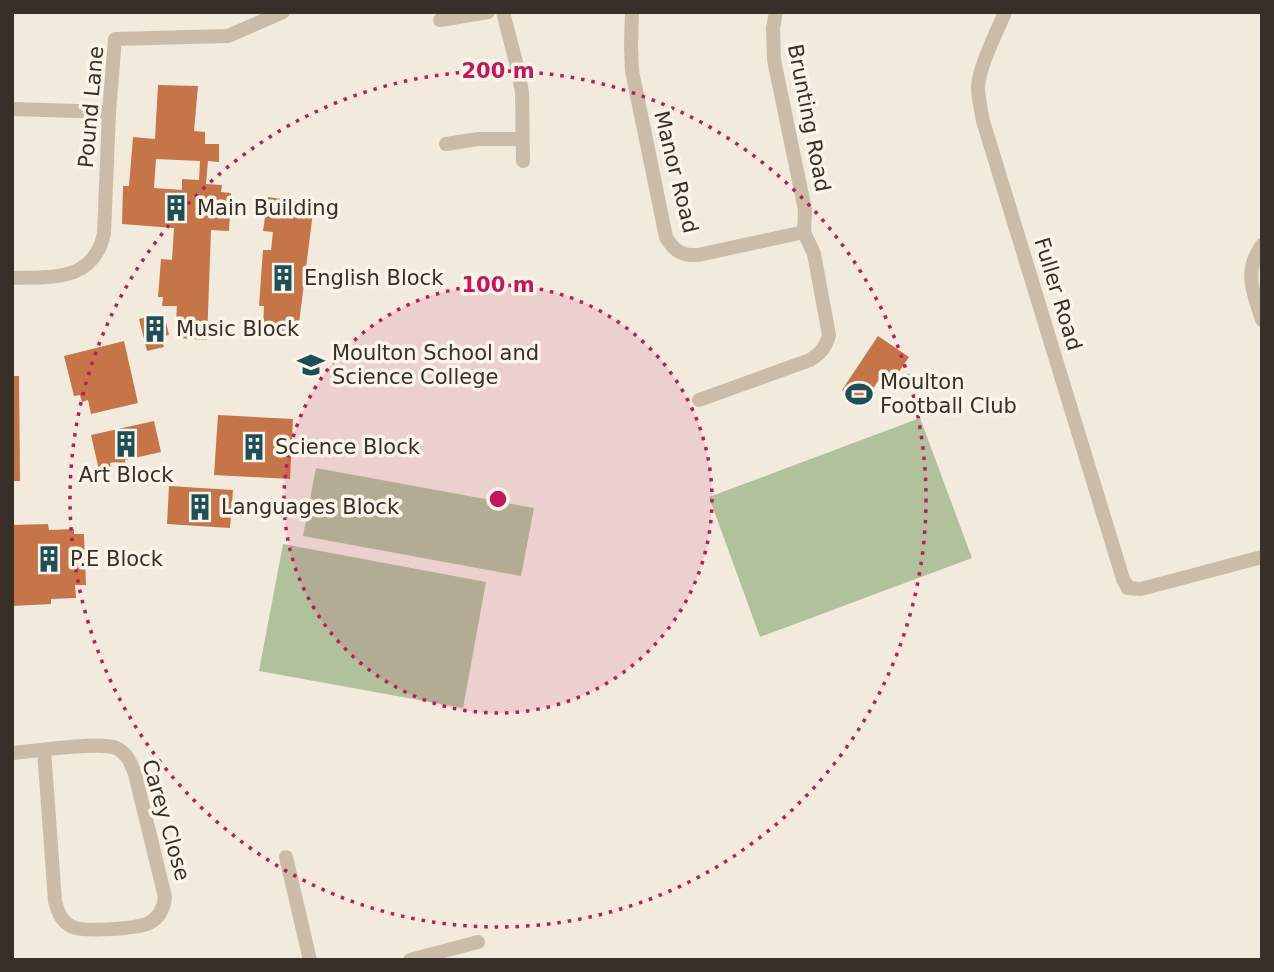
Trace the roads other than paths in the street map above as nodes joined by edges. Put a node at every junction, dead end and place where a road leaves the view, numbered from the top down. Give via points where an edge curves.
1 (284, 12) edge
2 (488, 12) edge
3 (503, 12) edge
4 (632, 12) edge
5 (776, 12) edge
6 (1005, 12) edge
7 (440, 20) dead end
8 (12, 109) edge
9 (109, 112) junction
10 (522, 139) junction
11 (446, 144) dead end
12 (523, 161) dead end
13 (804, 232) junction
14 (1262, 245) edge
15 (12, 278) edge
16 (1262, 320) edge
17 (699, 400) dead end
18 (1262, 557) edge
19 (44, 750) junction
20 (12, 752) edge
21 (286, 857) dead end
22 (478, 942) dead end
23 (310, 960) edge
24 (410, 960) edge

1 - 9 street, Pound Lane via 228,36 115,39
2 - 7 street
3 - 10 street via 522,92
4 - 13 street, Manor Road via 632,71 670,244 681,254 698,255
5 - 13 street, Brunting Road via 774,60 805,210
6 - 18 street, Fuller Road via 978,83 981,110 1123,579 1128,589 1141,589
8 - 9 street
9 - 15 street, Pound Lane via 104,234 99,251 74,273
10 - 11 street
10 - 12 street
13 - 17 street, Brunting Road via 814,254 828,327 826,345 810,360
14 - 16 street via 1251,274
19 - 19 street, Carey Close via 99,745 118,749 131,762 165,897 163,909 148,924 86,929 73,927 58,914
19 - 20 street, Carey Close
21 - 23 street
22 - 24 street

